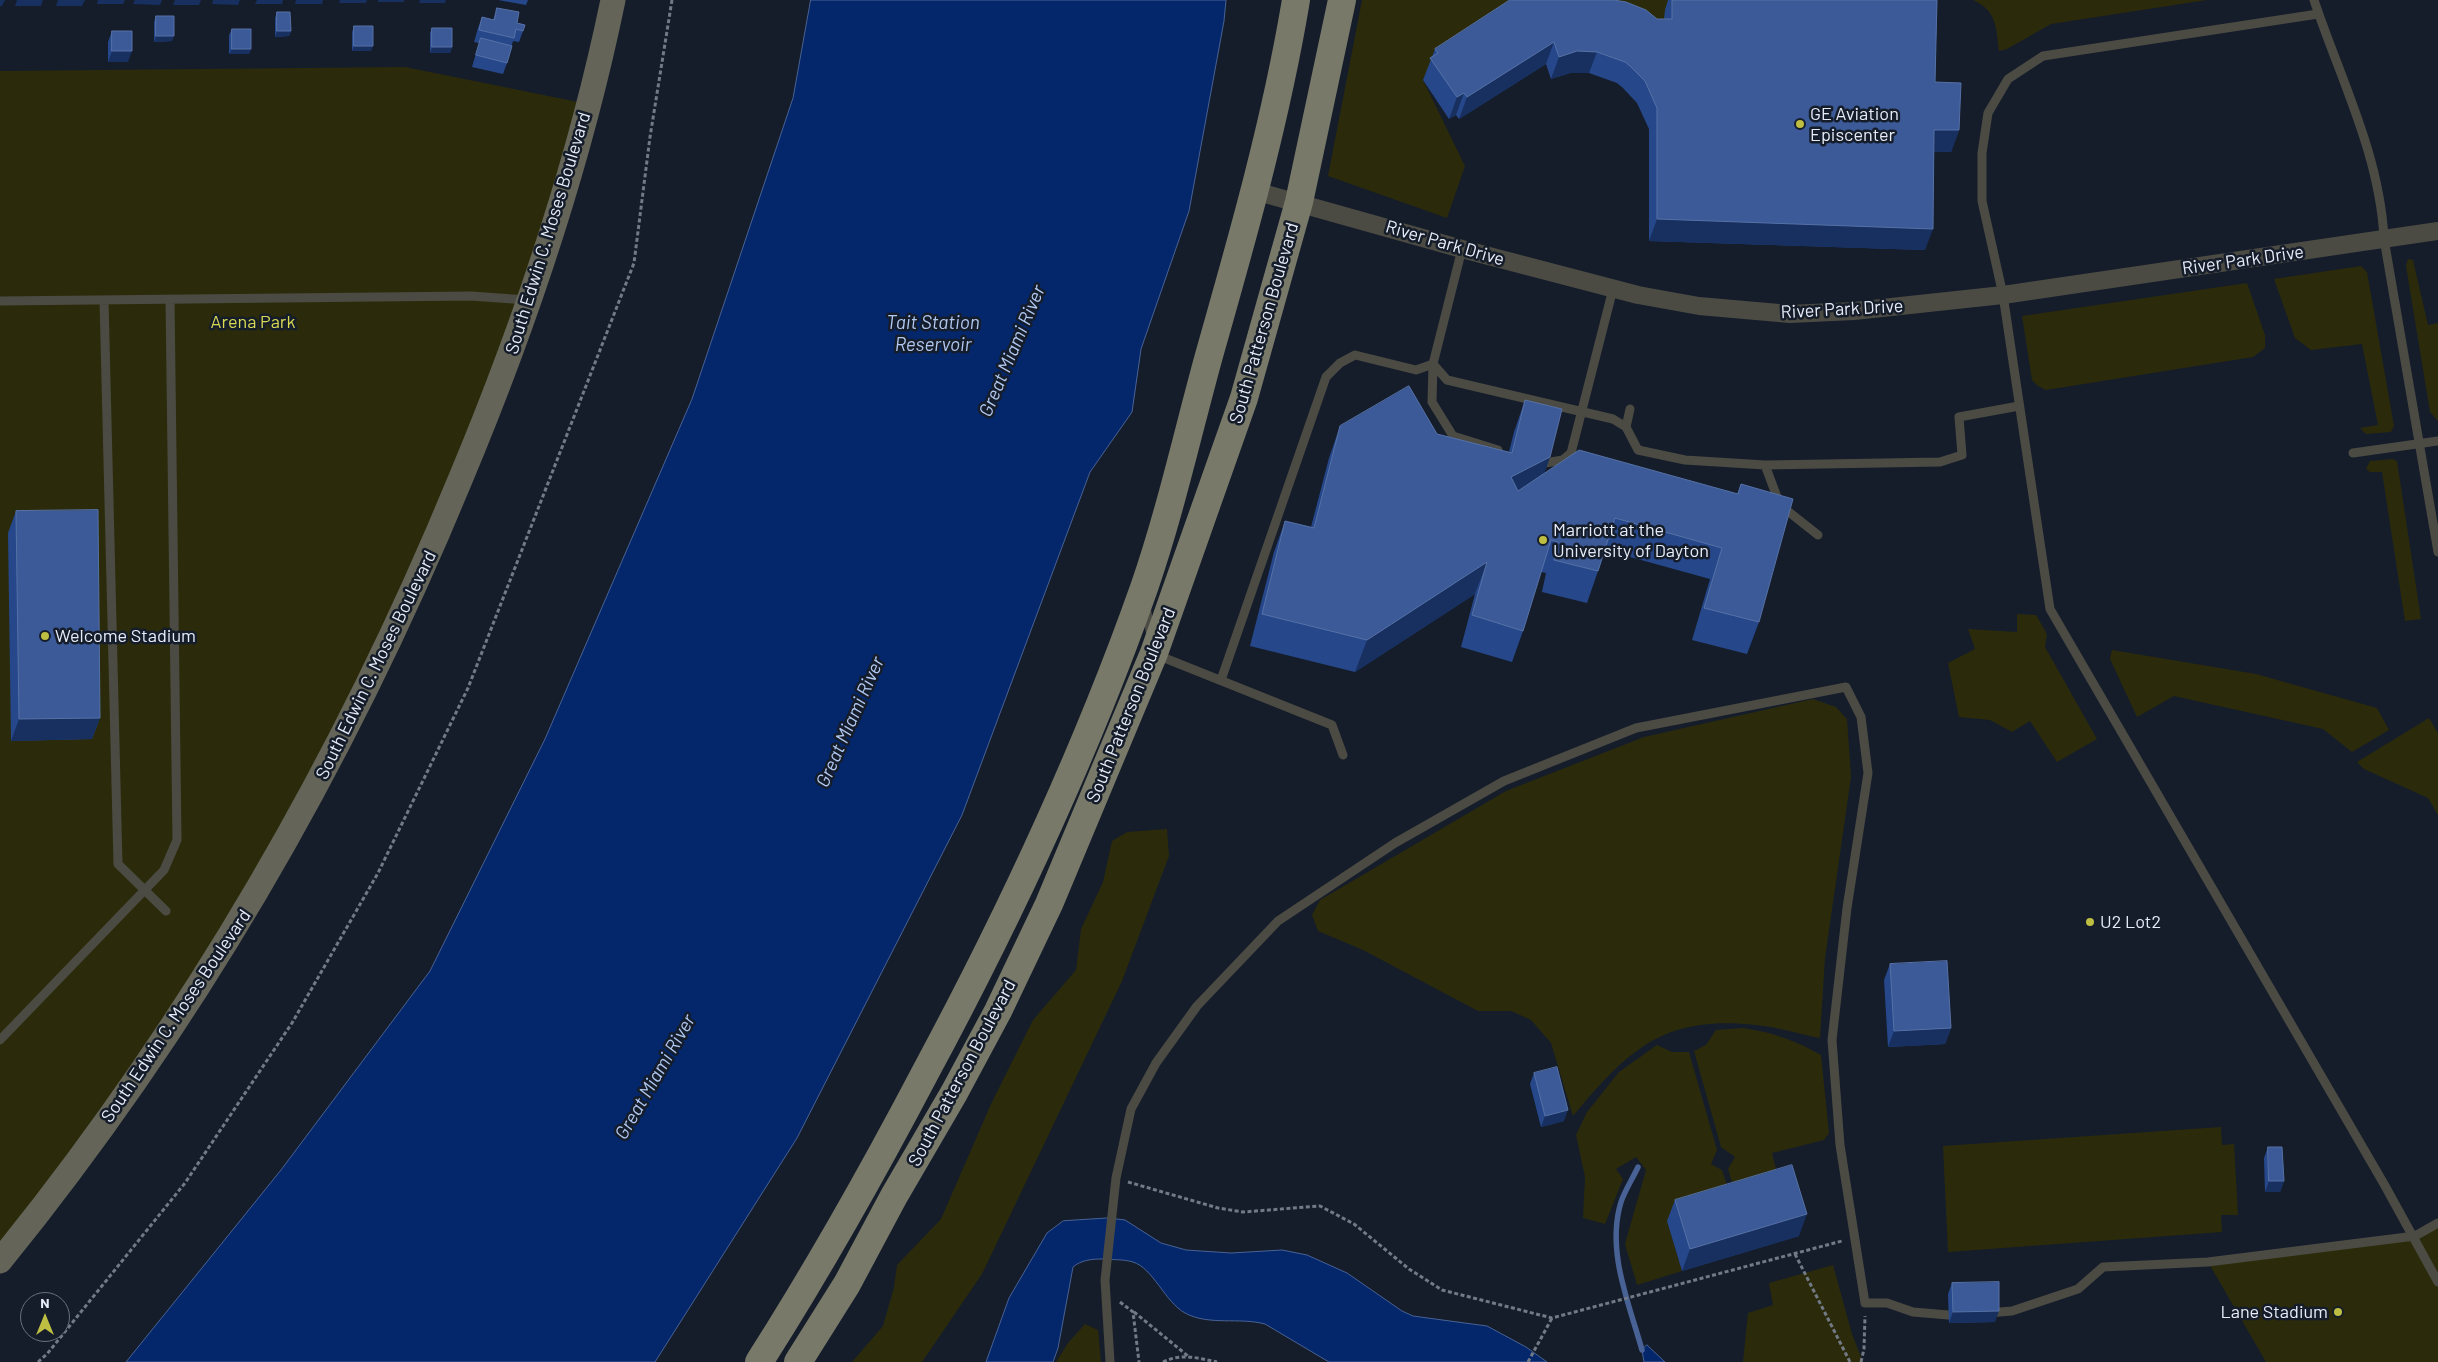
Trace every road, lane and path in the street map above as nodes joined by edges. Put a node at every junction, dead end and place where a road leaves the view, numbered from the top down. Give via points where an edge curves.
1 (613, 0) edge
2 (672, 0) edge
3 (1296, 0) edge
4 (1342, 0) edge
5 (2314, 0) edge
6 (2318, 14) junction
7 (1255, 191) junction
8 (1299, 202) junction
9 (2438, 231) edge
10 (2384, 239) junction
11 (1462, 249) junction
12 (1612, 289) junction
13 (2003, 295) junction
14 (170, 299) junction
15 (104, 300) junction
16 (531, 300) junction
17 (0, 301) edge
18 (1433, 364) junction
19 (2019, 406) junction
20 (1630, 410) dead end
21 (1581, 412) junction
22 (1626, 427) junction
23 (2438, 441) edge
24 (2419, 444) junction
25 (1508, 453) edge
26 (2353, 453) dead end
27 (1545, 463) edge
28 (1766, 465) junction
29 (1818, 535) dead end
30 (2438, 552) edge
31 (1143, 590) junction
32 (1154, 653) junction
33 (1221, 680) junction
34 (1343, 755) dead end
35 (145, 889) junction
36 (166, 911) dead end
37 (0, 1040) edge
38 (1116, 1178) junction
39 (2438, 1223) edge
40 (2414, 1236) junction
41 (1855, 1238) junction
42 (1795, 1254) junction
43 (2438, 1259) edge
44 (0, 1262) edge
45 (2429, 1264) junction
46 (2438, 1282) edge
47 (1106, 1292) junction
48 (1865, 1303) junction
49 (1133, 1312) junction
50 (1552, 1318) junction
51 (1188, 1356) junction
52 (38, 1362) edge
53 (759, 1362) edge
54 (798, 1362) edge
55 (1110, 1362) edge
56 (1139, 1362) edge
57 (1163, 1362) edge
58 (1217, 1362) edge
59 (1528, 1362) edge
60 (1850, 1362) edge
61 (1861, 1362) edge

1 - 16 main road, South Edwin C. Moses Boulevard via 566,186
2 - 52 path via 634,263 468,688 378,873 292,1023 184,1183
3 - 7 main road, South Patterson Boulevard
4 - 8 main road, South Patterson Boulevard
5 - 6 lane
6 - 10 lane via 2371,160 2381,200
6 - 13 lane via 2043,56 2008,79 1988,113 1982,153 1984,215
7 - 8 street, River Park Drive
7 - 31 main road, South Patterson Boulevard via 1168,516
8 - 11 street, River Park Drive
8 - 32 main road, South Patterson Boulevard via 1244,398
9 - 10 street, River Park Drive
10 - 13 street, River Park Drive
10 - 24 lane
11 - 12 street, River Park Drive
11 - 18 lane
12 - 13 street, River Park Drive via 1699,306 1790,314 1854,311
12 - 21 lane
13 - 19 lane
14 - 15 lane
14 - 16 lane via 471,296
14 - 35 lane via 178,840 164,870
15 - 17 lane
15 - 35 lane via 118,864
16 - 44 main road, South Edwin C. Moses Boulevard via 428,558 315,791 249,907 159,1048
18 - 21 lane via 1447,380
18 - 25 lane via 1432,402 1452,436
18 - 33 lane via 1416,370 1355,355 1340,363 1326,377
19 - 28 lane via 1959,417 1962,455 1940,462
19 - 40 lane via 2050,609
20 - 22 lane
21 - 22 lane via 1613,419
21 - 27 lane via 1571,453 1563,460
22 - 28 lane via 1638,450 1685,460
23 - 24 lane
24 - 26 lane
24 - 30 lane
28 - 29 lane via 1780,505
31 - 32 lane
31 - 53 main road, South Patterson Boulevard via 1079,757 966,998 867,1184
32 - 33 lane
32 - 54 main road, South Patterson Boulevard via 1049,904 998,1011 847,1284
33 - 34 lane via 1332,725
35 - 36 lane
35 - 37 lane
38 - 41 lane via 1131,1109 1156,1063 1197,1006 1278,921 1395,843 1504,781 1636,728 1846,687 1861,717 1868,773 1847,908 1832,1040 1840,1145
38 - 47 lane
38 - 50 path via 1218,1208 1243,1212 1320,1206 1354,1224 1409,1270 1442,1290
39 - 40 lane
40 - 45 lane
40 - 48 lane via 2208,1262 2103,1267 2078,1289 2012,1311 1955,1317 1912,1312 1887,1303
41 - 42 path
41 - 48 lane
42 - 50 path
42 - 60 path
43 - 45 lane
45 - 46 lane
47 - 49 path
47 - 55 lane
48 - 61 path
49 - 51 path
49 - 56 path
50 - 59 path
51 - 57 path via 1172,1357
51 - 58 path

